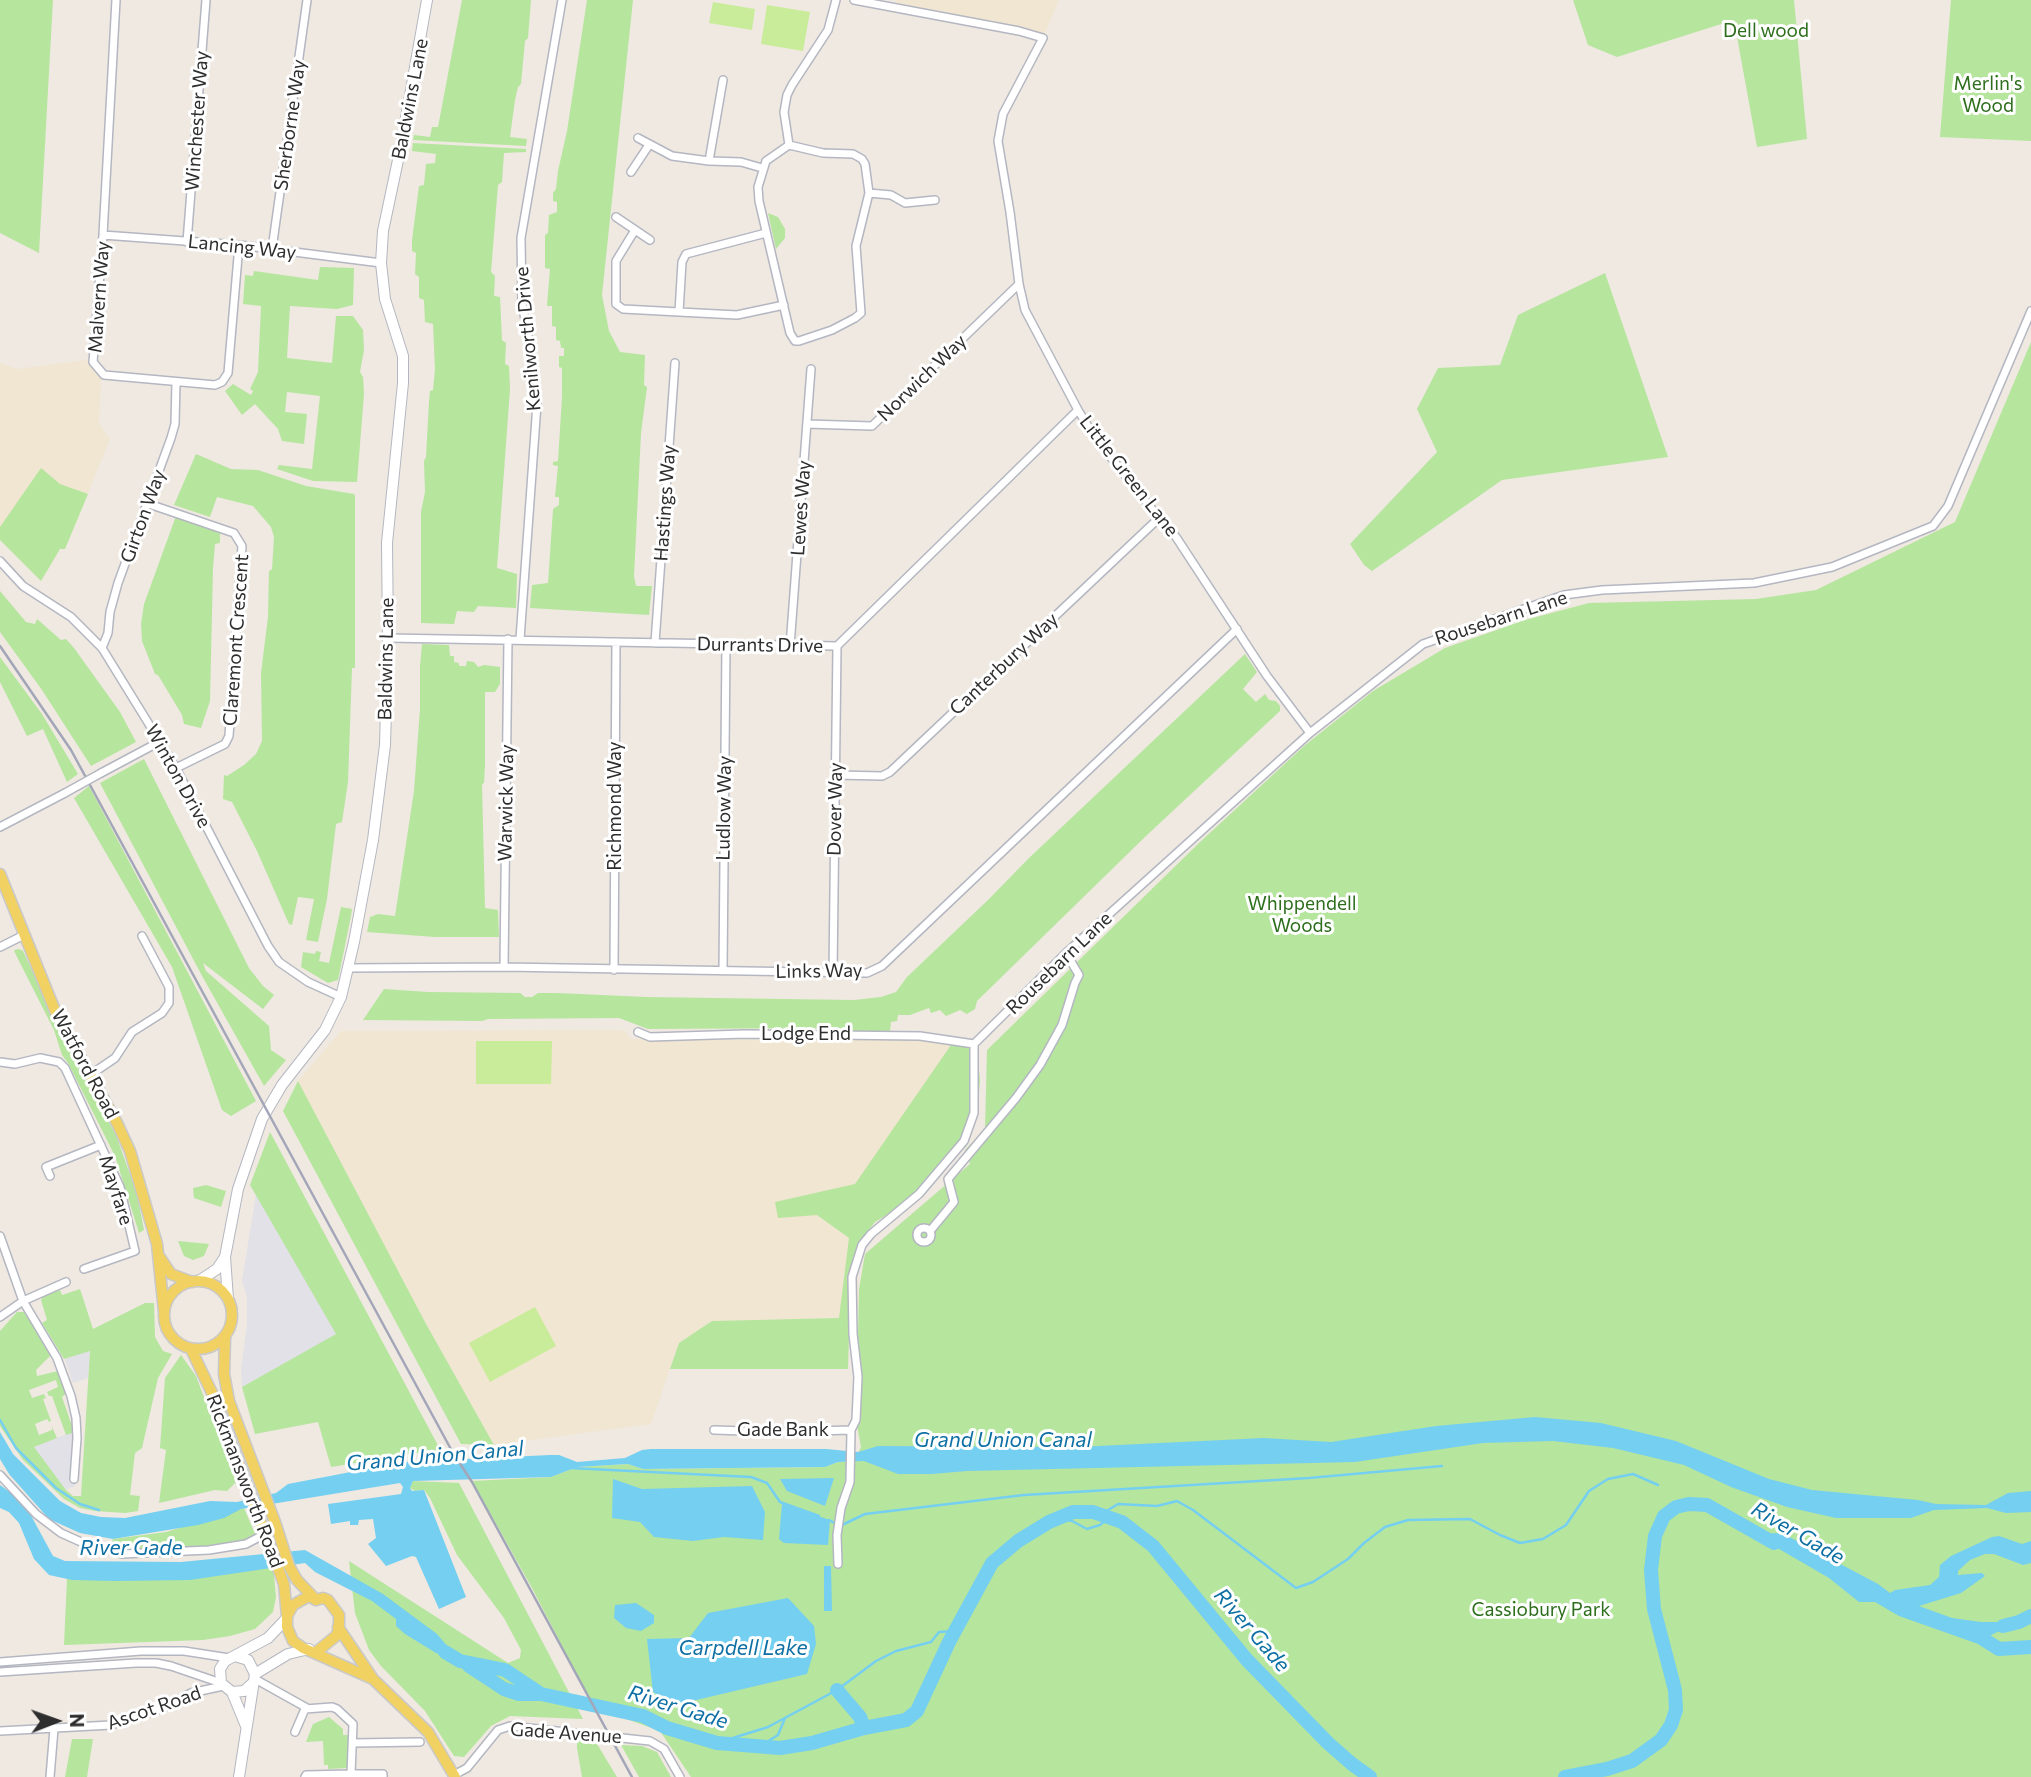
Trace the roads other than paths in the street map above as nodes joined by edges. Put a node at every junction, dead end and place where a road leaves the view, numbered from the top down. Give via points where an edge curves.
1 (116, 0) edge
2 (206, 0) edge
3 (307, 0) edge
4 (427, 0) edge
5 (562, 0) edge
6 (836, 0) edge
7 (854, 0) edge
8 (723, 80) dead end
9 (638, 138) dead end
10 (649, 145) junction
11 (789, 145) junction
12 (709, 161) junction
13 (762, 168) junction
14 (631, 173) dead end
15 (869, 193) junction
16 (935, 200) dead end
17 (616, 216) dead end
18 (635, 230) junction
19 (766, 233) junction
20 (103, 235) junction
21 (650, 240) dead end
22 (187, 242) junction
23 (239, 245) junction
24 (272, 249) junction
25 (381, 263) junction
26 (1019, 284) junction
27 (784, 305) junction
28 (2031, 311) edge
29 (679, 312) junction
30 (675, 363) dead end
31 (811, 369) dead end
32 (176, 382) junction
33 (1077, 410) junction
34 (807, 424) junction
35 (146, 503) junction
36 (1158, 518) junction
37 (0, 561) edge
38 (1237, 629) junction
39 (388, 638) junction
40 (508, 639) junction
41 (520, 639) junction
42 (617, 642) junction
43 (655, 643) junction
44 (726, 644) junction
45 (790, 646) junction
46 (837, 646) junction
47 (102, 648) junction
48 (1310, 733) junction
49 (160, 741) junction
50 (176, 768) junction
51 (836, 775) junction
52 (0, 827) edge
53 (0, 874) edge
54 (24, 936) junction
55 (142, 936) dead end
56 (0, 947) edge
57 (1066, 953) junction
58 (504, 967) junction
59 (349, 968) junction
60 (614, 970) junction
61 (723, 971) junction
62 (833, 973) junction
63 (341, 998) junction
64 (638, 1032) dead end
65 (974, 1044) junction
66 (0, 1062) edge
67 (90, 1075) junction
68 (102, 1145) junction
69 (50, 1176) dead end
70 (930, 1231) dead end
71 (0, 1236) edge
72 (159, 1256) junction
73 (225, 1257) junction
74 (84, 1269) dead end
75 (66, 1282) dead end
76 (196, 1282) junction
77 (228, 1299) junction
78 (23, 1301) junction
79 (164, 1311) junction
80 (0, 1317) edge
81 (225, 1338) junction
82 (191, 1349) junction
83 (714, 1430) dead end
84 (851, 1430) junction
85 (0, 1475) edge
86 (74, 1479) dead end
87 (263, 1529) junction
88 (277, 1548) junction
89 (838, 1564) dead end
90 (316, 1600) junction
91 (287, 1617) junction
92 (338, 1628) junction
93 (312, 1651) junction
94 (232, 1657) junction
95 (0, 1662) edge
96 (0, 1672) edge
97 (254, 1678) junction
98 (373, 1679) junction
99 (225, 1687) junction
100 (307, 1709) junction
101 (246, 1726) junction
102 (54, 1729) junction
103 (0, 1731) edge
104 (295, 1732) dead end
105 (420, 1742) dead end
106 (353, 1743) junction
107 (351, 1774) junction
108 (454, 1776) edge
109 (50, 1777) edge
110 (239, 1777) edge
111 (305, 1777) edge
112 (383, 1777) edge
113 (680, 1777) edge

1 - 20 street, Malvern Way
2 - 22 street, Winchester Way
3 - 24 street, Sherborne Way
4 - 25 street, Baldwins Lane via 383,231
5 - 41 street, Kenilworth Drive via 520,239 522,303 537,404
6 - 11 street via 828,30 787,94 784,112
7 - 26 street, Little Green Lane via 1043,38 1003,114 998,134
8 - 12 street
9 - 10 street
10 - 12 street via 672,156
10 - 14 street
11 - 13 street
11 - 15 street via 857,155 865,164
12 - 13 street
13 - 19 street via 758,187
15 - 16 street via 891,195 905,203
15 - 27 street via 856,246 861,313 832,330 794,341
17 - 18 street
18 - 21 street
18 - 29 street via 616,261 615,304 623,309
19 - 27 street
19 - 29 street via 686,254
20 - 22 street, Lancing Way
20 - 32 street, Malvern Way via 93,362 104,375
22 - 23 street, Lancing Way
23 - 24 street, Lancing Way
23 - 32 street, Malvern Way via 228,373 215,385
24 - 25 street, Lancing Way
25 - 39 street, Baldwins Lane via 385,299 403,356 387,543
26 - 33 street, Little Green Lane via 1029,318
26 - 34 street, Norwich Way via 872,426
27 - 29 street via 737,315
28 - 48 street, Rousebarn Lane via 1948,506 1933,526 1832,567 1754,583 1564,595 1423,644
30 - 43 street, Hastings Way
31 - 34 street, Lewes Way
32 - 35 street, Girton Way via 171,438
33 - 36 street, Little Green Lane
33 - 46 street, Durrants Drive
34 - 45 street, Lewes Way
35 - 47 street, Girton Way via 118,583
35 - 50 street, Claremont Crescent via 234,533 242,546 229,736 225,744
36 - 38 street, Little Green Lane via 1177,537
36 - 51 street, Canterbury Way via 890,772 882,776
37 - 47 street, Winton Drive via 23,586 71,617
38 - 48 street, Little Green Lane
38 - 62 street, Links Way via 882,966 867,973
39 - 40 street, Durrants Drive
39 - 59 street, Baldwins Lane via 381,788
40 - 41 street, Durrants Drive
40 - 58 street, Warwick Way
41 - 42 street, Durrants Drive
42 - 43 street, Durrants Drive
42 - 60 street, Richmond Way
43 - 44 street, Durrants Drive
44 - 45 street, Durrants Drive
44 - 61 street, Ludlow Way
45 - 46 street, Durrants Drive
46 - 51 street, Dover Way
47 - 49 street, Winton Drive
48 - 57 street, Rousebarn Lane
49 - 50 street, Winton Drive
49 - 52 street, bridge
50 - 63 street, Winton Drive via 272,954 286,968
51 - 62 street, Dover Way
53 - 54 main road, Watford Road
54 - 56 street
54 - 67 main road, Watford Road
55 - 67 street via 169,987 169,1003 162,1013 132,1032 115,1058
57 - 65 street, Rousebarn Lane
57 - 70 street via 1079,975 1062,1025 1016,1098 948,1178 954,1202
58 - 59 street, Links Way
58 - 60 street, Links Way
59 - 63 street, Baldwins Lane
60 - 61 street, Links Way
61 - 62 street, Links Way
63 - 73 street, Baldwins Lane via 325,1031 282,1085 262,1119 239,1189
64 - 65 street, Lodge End via 650,1037 920,1036
65 - 84 street via 974,1113 964,1141 919,1194 862,1245 852,1277 858,1377 856,1420
66 - 68 street, Mayfare via 40,1058 59,1062
67 - 72 main road, Watford Road via 130,1152
68 - 69 street via 46,1167
68 - 74 street, Mayfare via 120,1187 135,1251
71 - 78 street
72 - 76 main road via 172,1274
72 - 79 main road, Watford Road
73 - 76 street via 217,1269
73 - 77 street, Baldwins Lane
75 - 78 street
76 - 77 main road via 215,1286
76 - 79 main road via 173,1292
77 - 81 main road via 232,1315
78 - 80 street
78 - 86 street via 57,1359 76,1418
79 - 82 main road via 169,1335
81 - 82 main road
81 - 88 main road, Rickmansworth Road via 229,1401 274,1518
82 - 87 main road, Rickmansworth Road
83 - 84 street, Gade Bank
84 - 89 street
85 - 87 street via 61,1533 122,1554 246,1544
87 - 88 main road, Rickmansworth Road
88 - 90 main road, Rickmansworth Road
88 - 91 main road, Rickmansworth Road
90 - 91 main road via 309,1596 299,1600
90 - 92 main road via 323,1598 333,1605 339,1615
91 - 93 main road via 293,1641
91 - 94 street via 268,1637
92 - 93 main road via 332,1641
92 - 98 main road
93 - 97 street via 288,1654
93 - 98 main road
94 - 95 street via 141,1651
94 - 97 street via 248,1660
94 - 99 street via 220,1669
96 - 99 street, Ascot Road via 156,1663
97 - 99 street via 244,1691
97 - 100 street
97 - 101 street
98 - 108 main road via 428,1732
99 - 101 street
99 - 102 street, Ascot Road via 191,1693 124,1722
100 - 104 street
100 - 106 street via 337,1709 353,1724
101 - 110 street
102 - 103 street, Ascot Road
102 - 109 street
105 - 106 street
106 - 107 street
107 - 111 street
107 - 112 street
108 - 113 street, Gade Avenue via 467,1768 498,1730 510,1726 650,1741 664,1748

